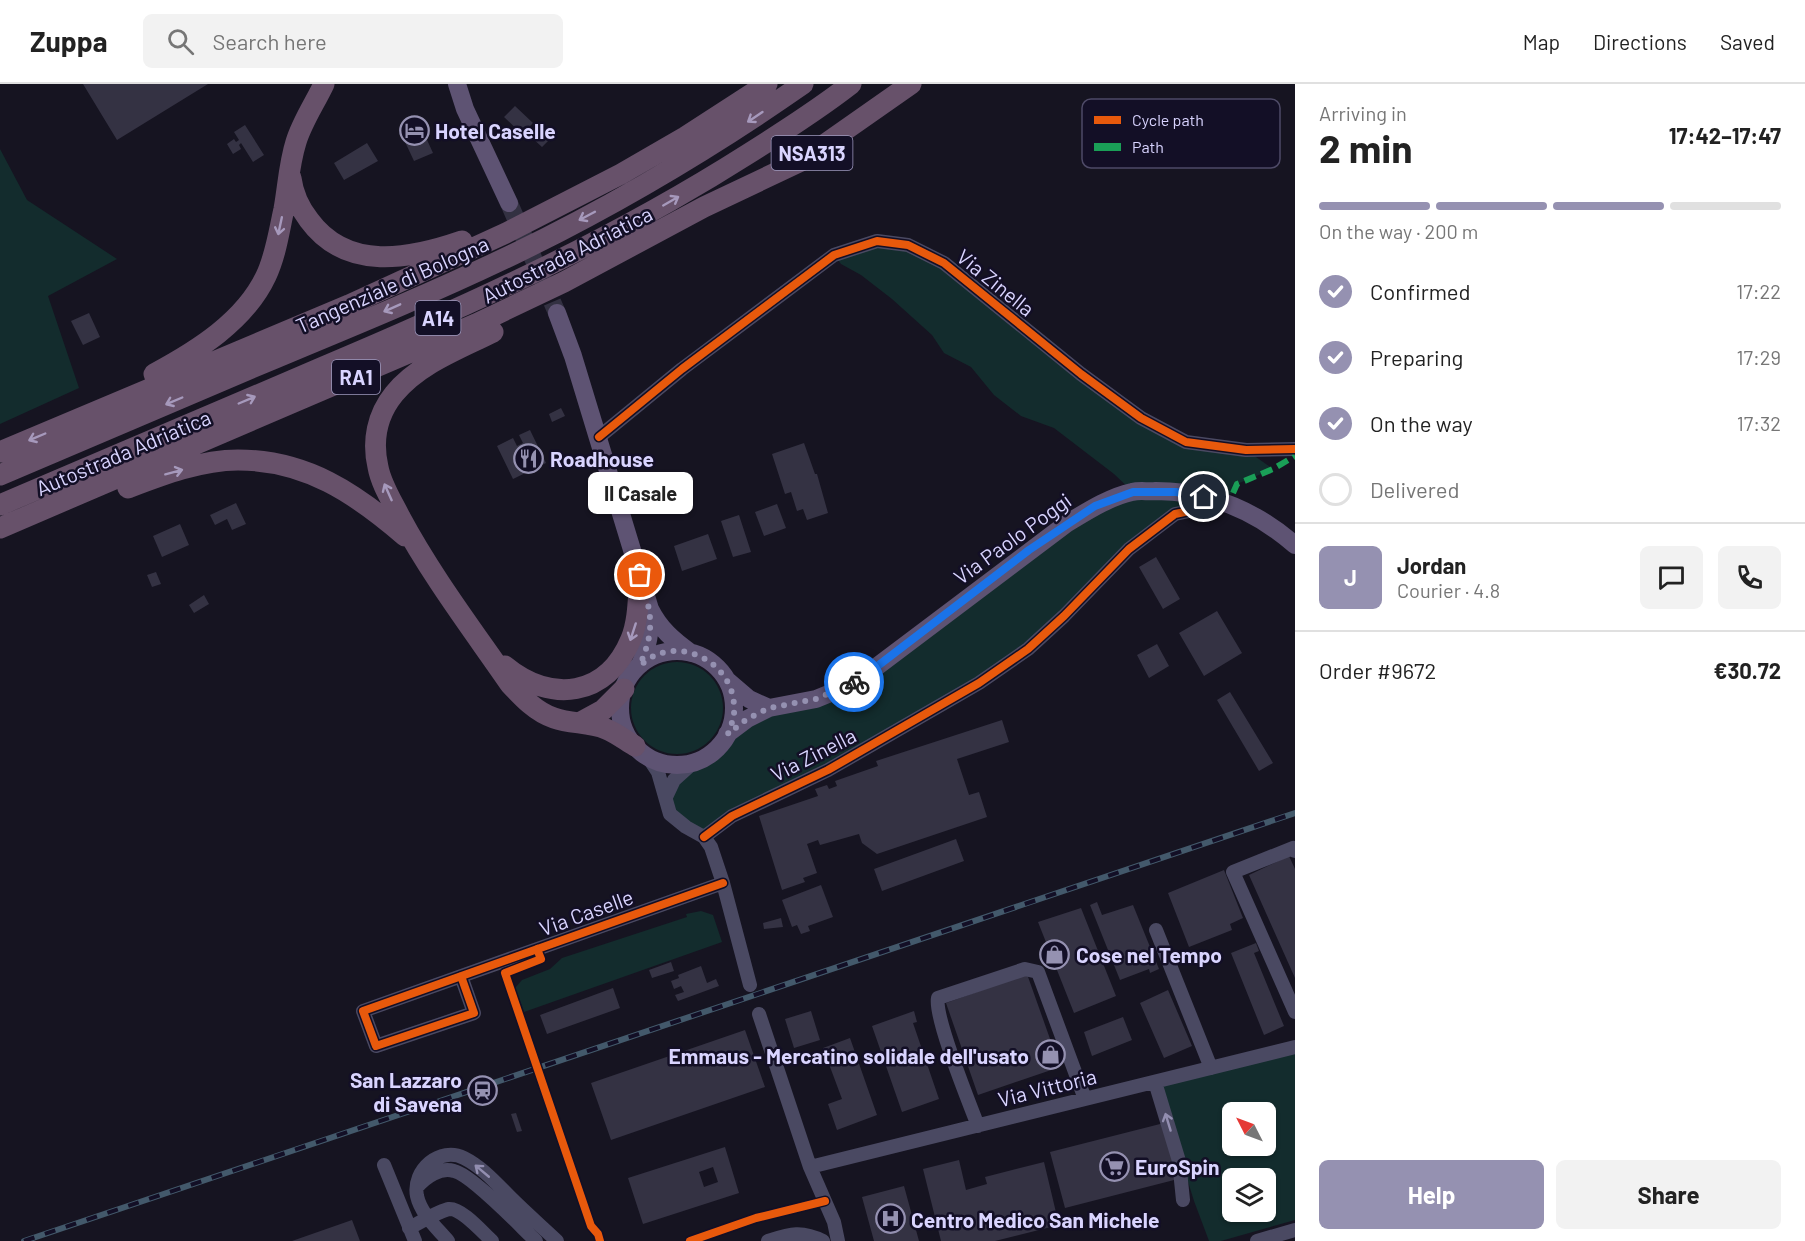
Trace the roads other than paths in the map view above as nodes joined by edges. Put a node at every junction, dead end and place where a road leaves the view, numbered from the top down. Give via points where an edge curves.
1 (324, 84) edge
2 (335, 84) edge
3 (441, 84) edge
4 (457, 84) edge
5 (767, 84) edge
6 (803, 84) edge
7 (851, 84) edge
8 (886, 84) edge
9 (911, 84) edge
10 (314, 106) junction
11 (465, 109) junction
12 (290, 168) junction
13 (509, 203) tunnel mouth
14 (704, 207) junction
15 (556, 209) junction
16 (585, 271) junction
17 (557, 313) tunnel mouth
18 (74, 421) junction
19 (598, 437) junction
20 (1295, 449) edge
21 (0, 452) edge
22 (0, 475) edge
23 (57, 504) junction
24 (0, 505) edge
25 (1194, 510) dead end
26 (0, 528) edge
27 (415, 544) junction
28 (1295, 545) edge
29 (640, 575) junction
30 (650, 609) junction
31 (483, 645) junction
32 (691, 653) junction
33 (640, 665) junction
34 (727, 680) junction
35 (624, 689) junction
36 (769, 708) junction
37 (581, 722) junction
38 (728, 734) junction
39 (641, 751) junction
40 (694, 762) junction
41 (666, 797) junction
42 (704, 837) junction
43 (1295, 851) edge
44 (723, 883) junction
45 (1156, 930) dead end
46 (462, 976) junction
47 (750, 985) dead end
48 (1295, 1012) edge
49 (759, 1014) dead end
50 (1295, 1047) edge
51 (1210, 1068) junction
52 (1155, 1082) junction
53 (1085, 1099) junction
54 (978, 1126) junction
55 (384, 1165) dead end
56 (810, 1167) junction
57 (416, 1188) junction
58 (1183, 1200) dead end
59 (429, 1219) junction
60 (409, 1228) junction
61 (1295, 1230) edge
62 (415, 1241) edge
63 (448, 1241) edge
64 (492, 1241) edge
65 (536, 1241) edge
66 (557, 1241) edge
67 (768, 1241) edge
68 (823, 1241) edge
69 (838, 1241) edge
70 (1257, 1241) edge

1 - 10 highway
2 - 10 highway
3 - 11 main road
4 - 11 main road
5 - 15 highway, Tangenziale di Bologna via 621,174
6 -> 22 highway, Autostrada Adriatica / A14 via 693,156 512,255
24 -> 7 highway, Autostrada Adriatica / A14 via 523,279 691,189
8 - 14 highway, RA1
9 - 14 highway, NSA313 via 801,161
10 - 12 highway via 297,138
11 - 13 main road
12 - 15 highway via 296,199 316,230 351,253 373,258 436,250 511,219
12 -> 18 highway via 272,261 252,299 201,346 148,378 107,395
14 - 16 highway, RA1
15 - 18 highway, Tangenziale di Bologna via 453,259
16 - 23 highway, RA1 via 476,324
27 -> 16 highway via 378,470 375,444 386,405 416,373 555,300
17 - 19 main road
18 -> 21 highway, Tangenziale di Bologna
19 - 20 street, Via Zinella via 834,255 877,241 908,245 944,263 1082,374 1142,418 1186,442 1246,450
19 - 29 main road
23 - 26 highway, RA1
23 -> 27 highway via 95,500 202,465 237,460 279,464 341,487
25 - 42 street, Via Zinella via 1175,514 1129,549 1028,649 979,683 828,770 732,816
27 - 31 highway
28 - 36 main road, Via Paolo Poggi via 1278,530 1232,504 1176,492 1133,492 1095,506 1066,524 854,682 816,699
29 - 30 main road
29 -> 31 highway via 631,639 620,658 588,685 573,690 537,686 523,680
30 - 32 main road via 672,640
30 - 33 main road via 649,644
31 - 37 highway via 510,684 538,711 556,719
32 - 33 main road via 657,655
32 - 34 main road via 704,657
33 - 35 main road
34 - 36 main road via 749,699
34 - 38 main road via 735,708
35 - 37 highway via 603,710
35 - 39 main road via 620,710 625,731
36 - 38 main road
37 - 39 highway via 606,729
38 - 40 main road via 708,756
39 - 40 main road via 670,765
39 - 41 street via 658,772
40 - 41 street via 674,780
41 - 42 street via 670,814
42 - 44 street
43 - 48 street via 1293,848 1233,872
44 - 46 street, Via Caselle
44 - 47 street
45 - 51 street
46 - 46 street, Via Caselle via 363,1011 376,1046 474,1012
49 - 56 street
50 - 51 street, Via Vittoria
51 - 52 street, Via Vittoria
52 - 53 street, Via Vittoria
58 -> 52 street via 1179,1161
53 - 54 street, Via Vittoria
53 - 54 street via 1038,972 1025,969 938,998 944,1029
54 - 56 street, Via Vittoria
55 - 60 street
56 - 69 street
57 - 59 street via 419,1203
57 - 65 street via 434,1174 455,1171 476,1185
66 -> 57 street via 487,1174 456,1155 443,1155 430,1162
59 - 60 street
59 - 63 street
59 - 64 street via 450,1209 458,1211
60 - 62 street
61 - 70 street
67 - 68 street via 794,1233

